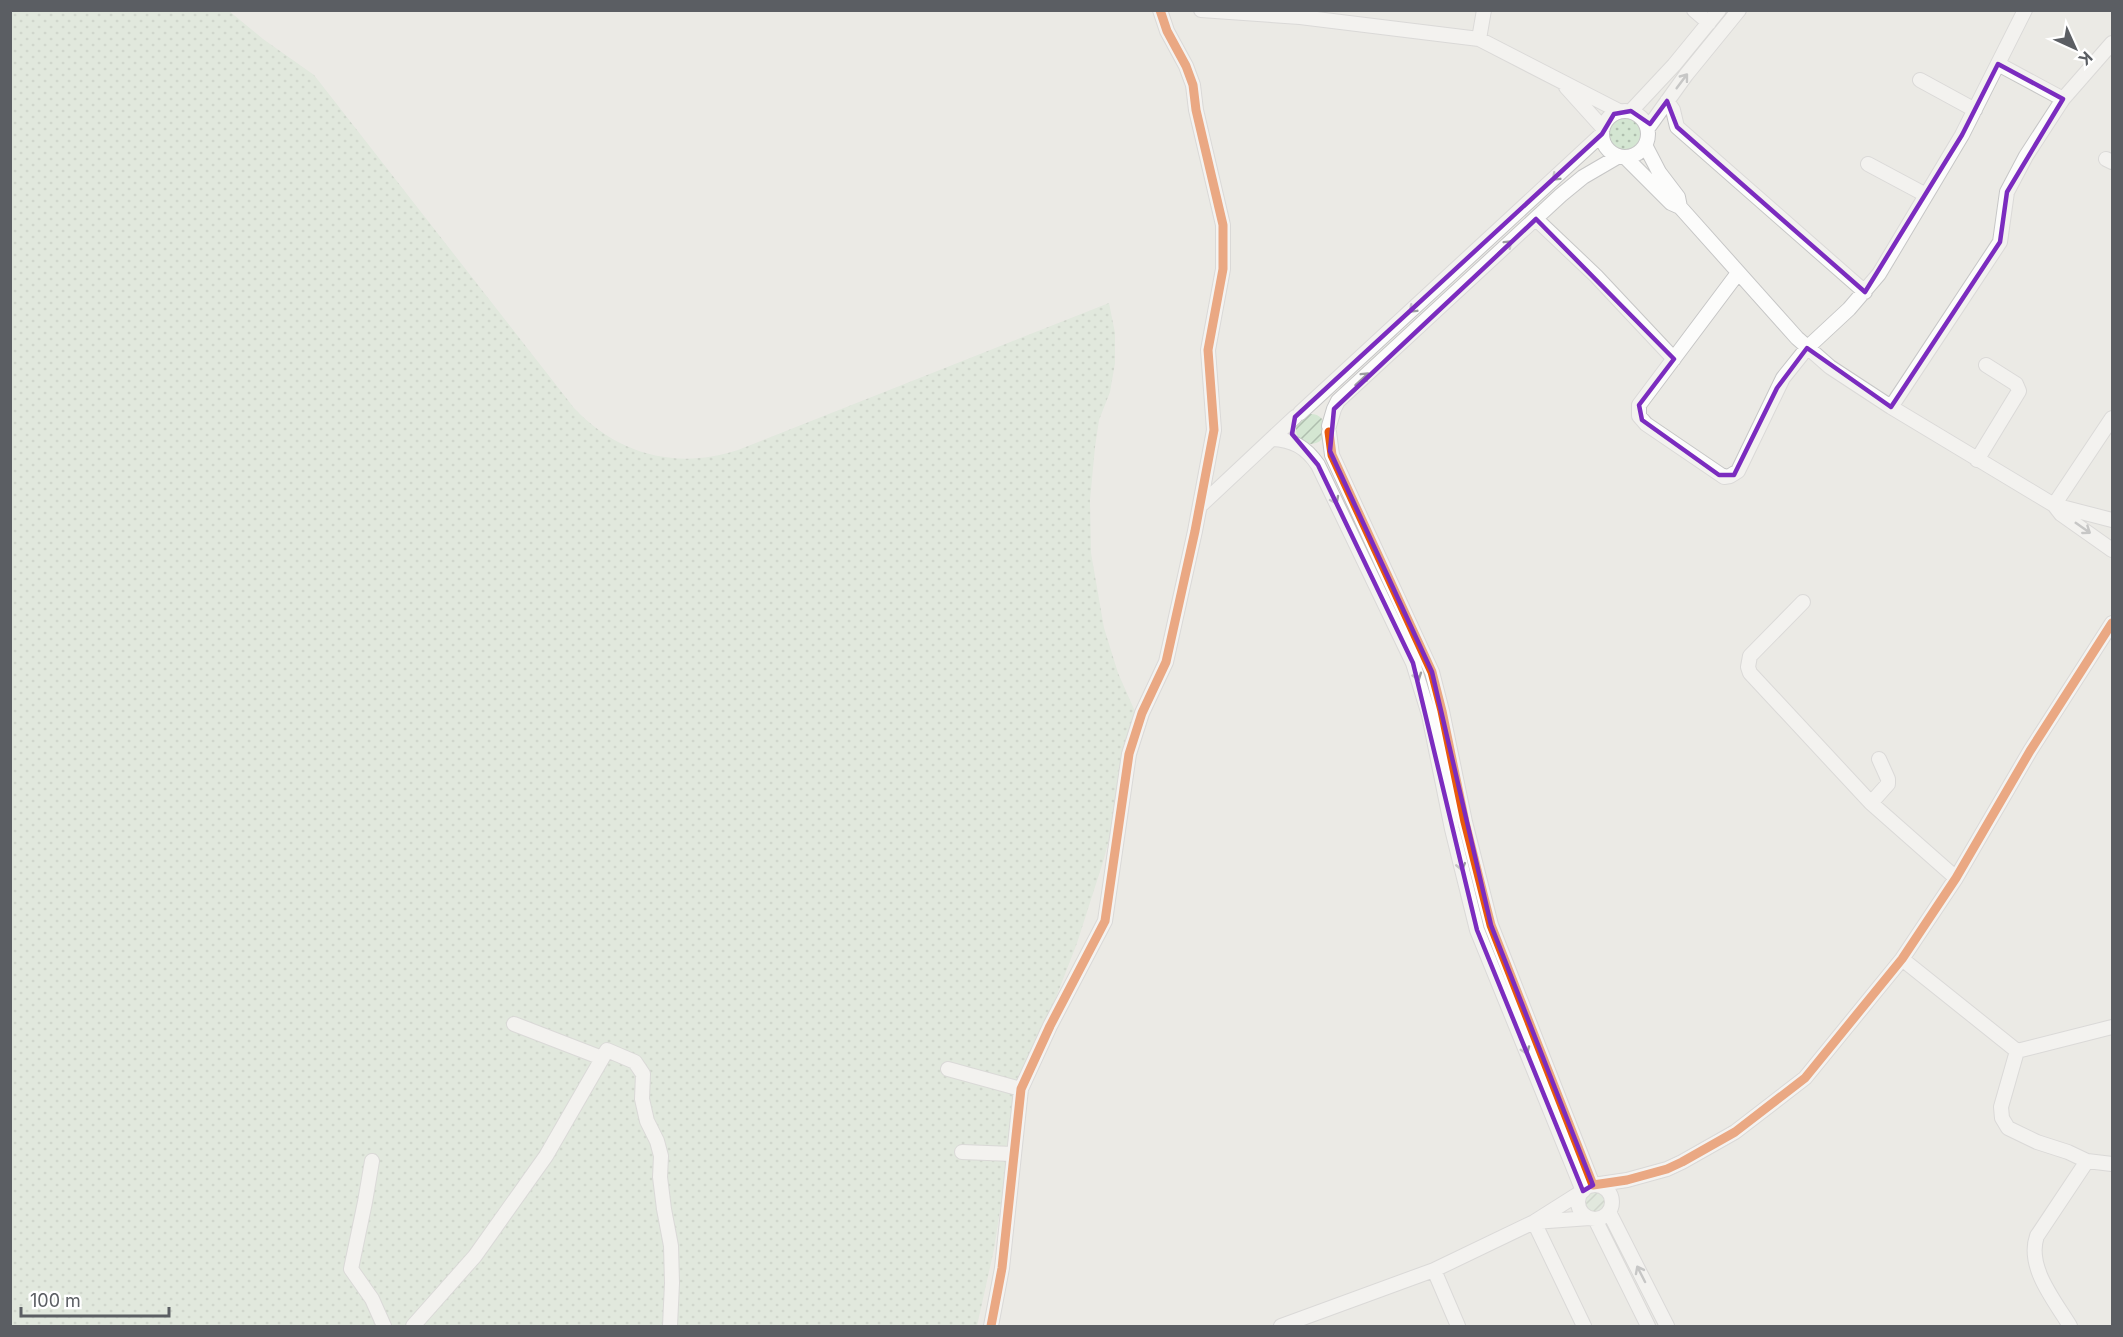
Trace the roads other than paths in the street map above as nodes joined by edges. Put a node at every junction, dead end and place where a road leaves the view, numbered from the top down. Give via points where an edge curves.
1 (1160, 10) edge
2 (1201, 10) edge
3 (1484, 10) edge
4 (1694, 10) edge
5 (1719, 10) edge
6 (1739, 10) edge
7 (2025, 10) edge
8 (1709, 23) junction
9 (1479, 39) junction
10 (2112, 43) edge
11 (1998, 64) junction
12 (1558, 79) junction
13 (1920, 80) dead end
14 (2063, 99) junction
15 (1667, 101) junction
16 (1975, 110) junction
17 (1625, 111) junction
18 (1648, 128) junction
19 (1602, 131) junction
20 (1645, 146) junction
21 (1622, 157) junction
22 (1868, 164) dead end
23 (1926, 195) junction
24 (1680, 207) junction
25 (1536, 219) junction
26 (1738, 273) junction
27 (1864, 292) junction
28 (1807, 348) junction
29 (1674, 359) junction
30 (1986, 365) dead end
31 (1891, 407) junction
32 (1298, 415) junction
33 (2112, 418) edge
34 (1329, 429) junction
35 (1272, 439) junction
36 (1303, 446) junction
37 (1977, 460) junction
38 (2054, 505) junction
39 (1200, 506) junction
40 (2112, 520) edge
41 (2112, 550) edge
42 (1803, 602) dead end
43 (2112, 626) edge
44 (1879, 759) dead end
45 (1871, 803) junction
46 (1956, 878) junction
47 (1902, 960) junction
48 (514, 1024) dead end
49 (2112, 1027) edge
50 (2017, 1051) junction
51 (602, 1058) junction
52 (948, 1069) dead end
53 (1021, 1089) junction
54 (962, 1152) dead end
55 (1013, 1155) junction
56 (372, 1161) dead end
57 (2087, 1161) junction
58 (2112, 1164) edge
59 (1627, 1180) junction
60 (1588, 1188) junction
61 (1611, 1209) junction
62 (1592, 1219) junction
63 (1534, 1222) junction
64 (1434, 1270) junction
65 (385, 1326) edge
66 (413, 1326) edge
67 (670, 1326) edge
68 (991, 1326) edge
69 (1281, 1326) edge
70 (1458, 1326) edge
71 (1584, 1326) edge
72 (1648, 1326) edge
73 (1667, 1326) edge
74 (2070, 1326) edge

1 - 39 street via 1193,85 1223,225 1223,268 1208,350 1214,430
2 - 9 street
3 - 9 street
4 - 8 street
5 - 8 street
15 -> 6 street
7 - 11 street
8 - 17 street via 1674,65
9 - 12 street
10 - 14 street
11 - 14 street
11 - 16 street
12 - 17 street
12 - 19 street
13 - 16 street
14 - 31 street via 2007,192 2000,242
15 - 18 street
15 - 27 street via 1677,127
16 - 23 street
17 - 18 street via 1642,117
17 - 19 street via 1609,117
18 - 20 street
19 - 21 street via 1609,150
19 -> 32 street
20 - 21 street via 1637,154
20 - 24 street via 1678,197
21 - 24 street
21 - 25 street via 1573,184
22 - 23 street
23 - 27 street
24 - 26 street
25 - 29 street
34 -> 25 street via 1338,401
26 - 28 street
26 - 29 street
27 - 28 street
28 - 29 street via 1780,383 1738,471 1730,476 1719,475 1639,416 1639,405
28 - 31 street
30 - 37 street via 2016,384 2019,391
31 - 37 street
32 - 34 street via 1306,410 1318,411 1328,420
32 - 35 street
32 - 36 street via 1292,434
33 - 38 street
34 - 36 street via 1319,446
34 - 60 street via 1332,455 1432,672 1491,925
35 - 36 street
35 - 39 street
36 -> 60 street via 1318,465 1413,663 1429,715 1477,930
37 - 38 street
38 - 40 street
38 -> 41 street
39 - 53 street via 1166,662 1129,754 1105,921
42 - 45 street via 1750,656 1748,667
43 - 46 street via 2030,751
44 - 45 street via 1888,784
45 - 46 street
46 - 47 street
47 - 50 street
47 - 59 street via 1805,1078 1735,1132 1667,1169
48 - 51 street
49 - 50 street
50 - 57 street via 2001,1107 2004,1124 2037,1142
51 - 66 street via 546,1156 476,1256
51 - 67 street via 607,1050 635,1062 643,1074 642,1100 661,1156 671,1246
52 - 53 street
53 - 55 street
54 - 55 street
55 - 68 street via 1002,1268
56 - 65 street via 351,1269
57 - 58 street
57 - 74 street via 2037,1236 2033,1254
59 - 60 street
59 - 61 street
60 - 61 street via 1598,1185 1608,1191
60 - 62 street via 1580,1195 1579,1206
60 - 63 street
61 - 62 street via 1601,1218
73 -> 61 street
62 - 63 street
62 - 72 street
63 - 64 street
63 - 71 street
64 - 69 street
64 - 70 street

